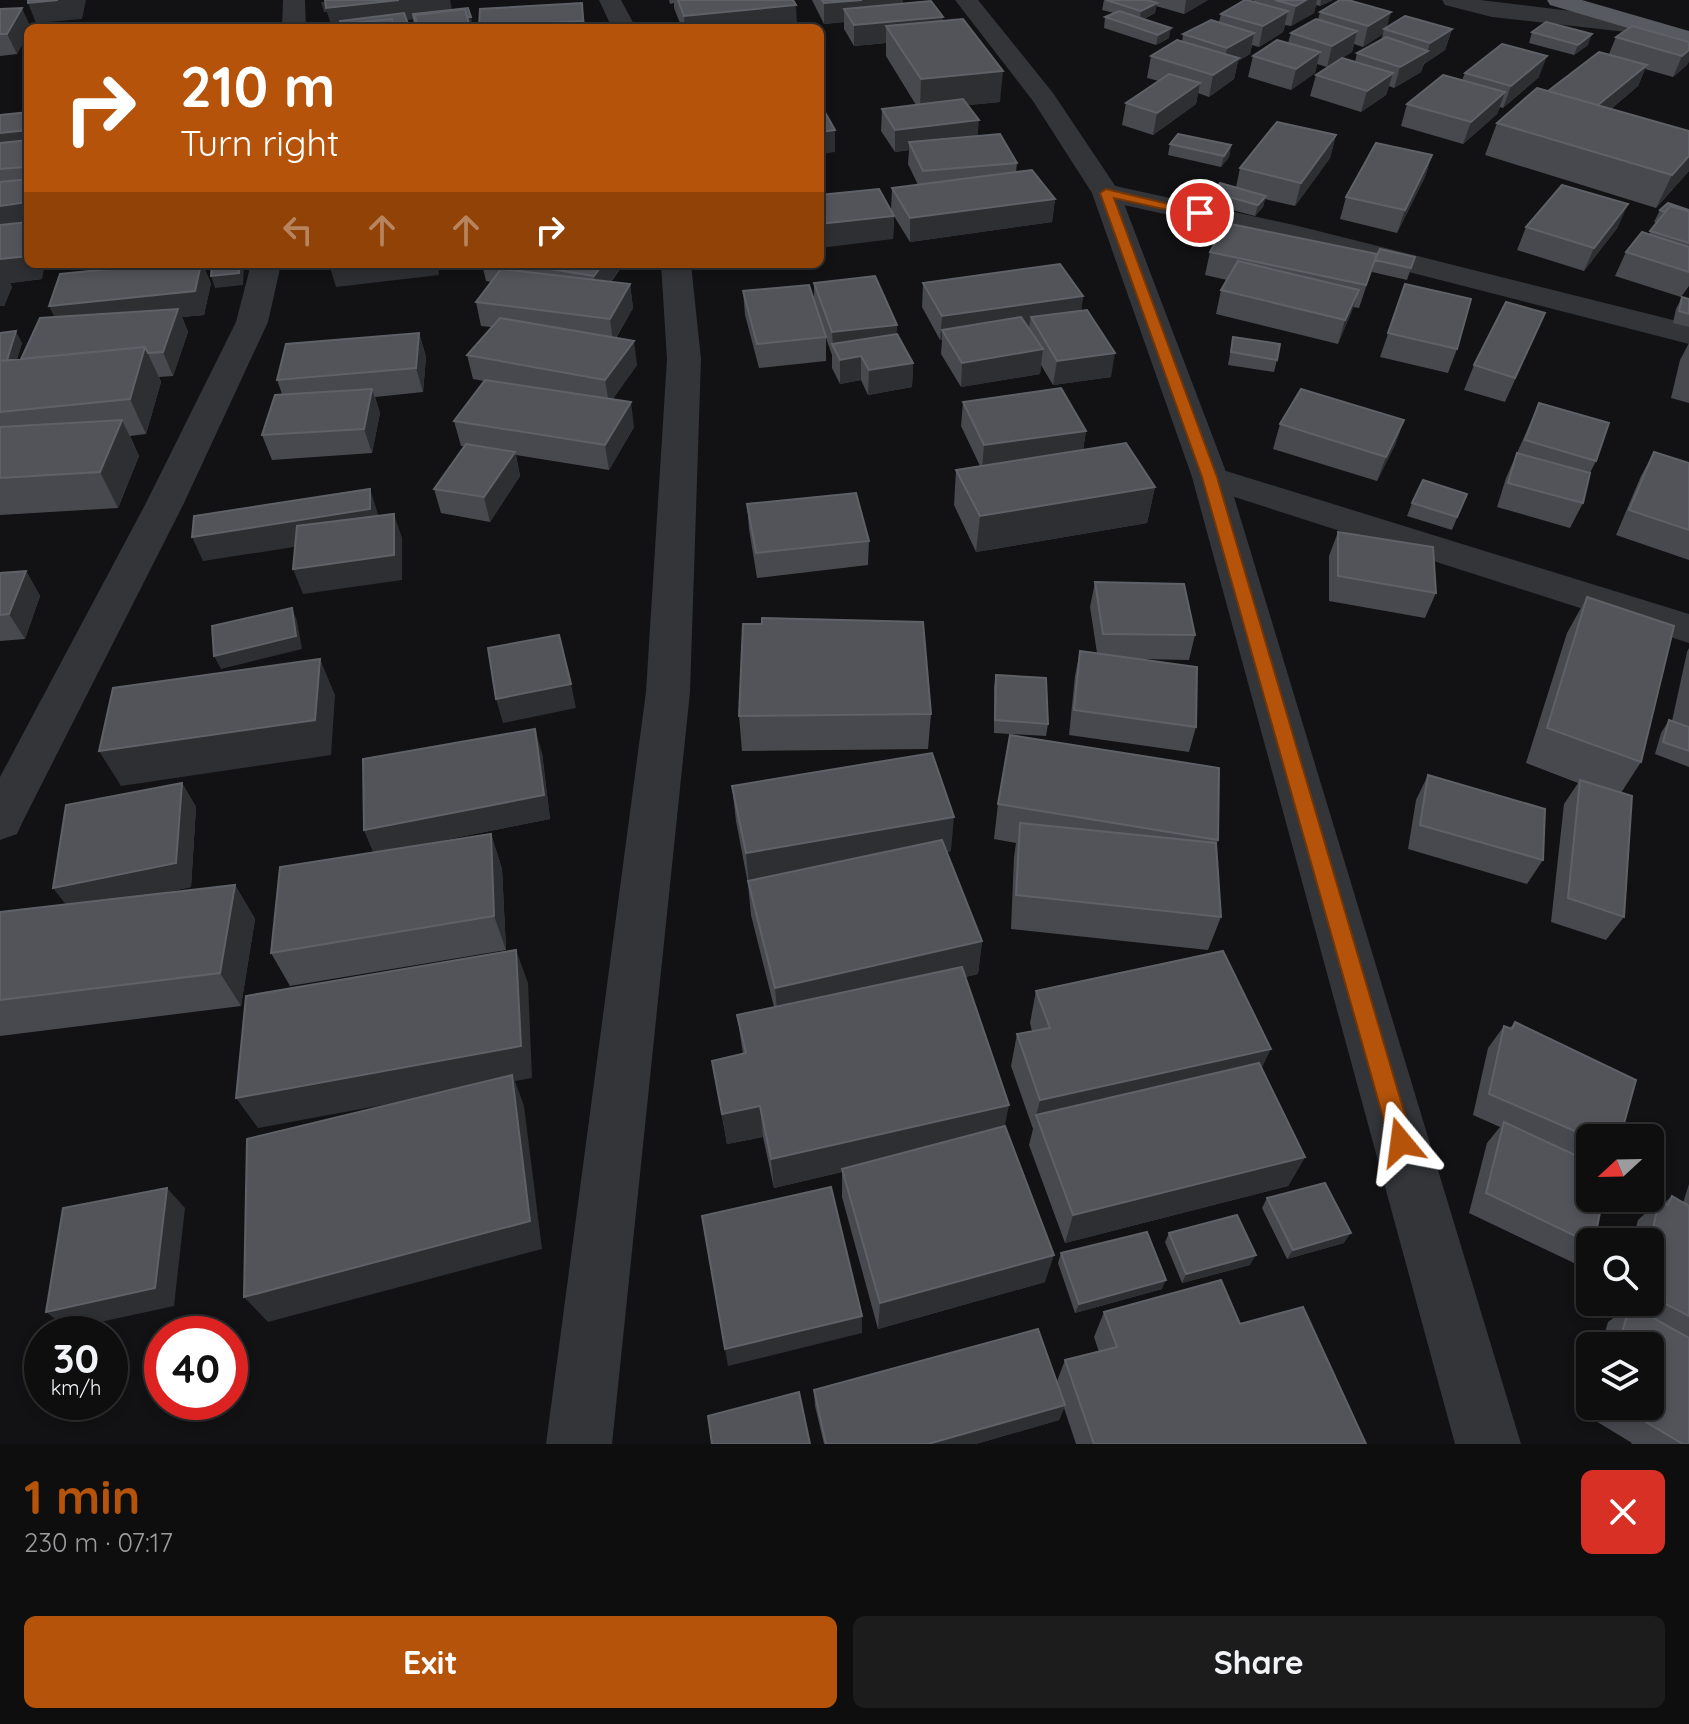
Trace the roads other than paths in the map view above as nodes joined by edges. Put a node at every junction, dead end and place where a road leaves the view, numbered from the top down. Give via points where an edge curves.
1 (294, 0) edge
2 (610, 0) edge
3 (966, 0) edge
4 (1453, 0) edge
5 (1558, 0) edge
6 (1637, 0) edge
7 (1689, 16) edge
8 (294, 24) edge
9 (622, 24) edge
10 (1653, 28) junction
11 (1689, 39) edge
12 (1106, 193) junction
13 (265, 268) edge
14 (676, 268) edge
15 (1689, 334) edge
16 (1210, 477) junction
17 (1689, 629) edge
18 (0, 821) edge
19 (579, 1444) edge
20 (1488, 1444) edge

1 - 8 street
2 - 9 street
3 - 12 street via 1044,98
4 - 10 street via 1492,10
5 - 10 highway
6 - 7 highway
10 - 11 highway
12 - 15 street via 1294,234
12 - 16 street
13 - 18 street via 252,322
14 - 19 street via 684,359 668,692
16 - 17 street
16 - 20 street

